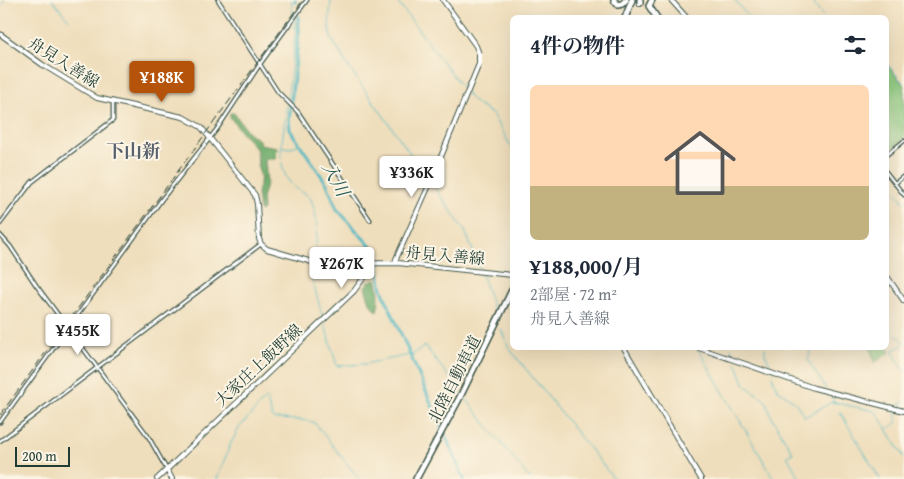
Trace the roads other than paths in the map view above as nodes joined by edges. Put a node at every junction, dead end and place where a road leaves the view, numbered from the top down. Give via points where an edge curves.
1 (218, 0) edge
2 (307, 0) edge
3 (443, 0) edge
4 (626, 0) edge
5 (651, 0) edge
6 (671, 0) edge
7 (637, 1) edge
8 (614, 5) edge
9 (629, 15) edge
10 (652, 15) edge
11 (655, 15) edge
12 (684, 15) edge
13 (0, 34) edge
14 (260, 64) junction
15 (113, 101) junction
16 (211, 137) junction
17 (904, 141) edge
18 (889, 153) edge
19 (889, 176) edge
20 (904, 176) edge
21 (895, 183) junction
22 (904, 194) edge
23 (370, 220) dead end
24 (0, 224) edge
25 (0, 235) edge
26 (261, 244) junction
27 (395, 263) junction
28 (368, 264) junction
29 (510, 274) edge
30 (889, 279) edge
31 (510, 294) edge
32 (510, 301) edge
33 (904, 301) edge
34 (68, 328) junction
35 (625, 350) edge
36 (705, 350) edge
37 (97, 368) junction
38 (904, 412) edge
39 (0, 422) edge
40 (446, 428) junction
41 (0, 441) edge
42 (167, 470) junction
43 (157, 479) edge
44 (172, 479) edge
45 (418, 479) edge
46 (701, 479) edge

1 - 14 street
2 - 14 street
3 - 27 main road via 474,44 479,54 478,68
4 - 8 highway
5 - 10 highway via 648,6
5 - 11 highway via 650,6
6 - 12 main road
7 - 9 highway
13 - 15 main road, 舟見入善線 via 90,95
14 - 16 street
14 - 23 street via 278,92 298,112
15 - 16 main road, 舟見入善線 via 183,117 199,125
15 - 24 street via 112,120 32,182
16 - 26 main road, 舟見入善線 via 255,195
16 - 34 street
17 - 18 street
19 - 21 street
20 - 21 street
21 - 22 street
25 - 34 street
26 - 28 main road, 舟見入善線 via 266,249 314,263
26 - 37 street
27 - 28 main road, 舟見入善線
27 - 29 main road, 舟見入善線
28 - 42 main road, 大家庄上飯野線 via 365,276 356,288
30 - 33 main road
31 - 40 highway, 北陸自動車道
32 - 40 highway, 北陸自動車道
34 - 37 street
34 - 39 street
35 - 46 main road
36 - 38 main road via 814,388
37 - 41 street
37 - 42 street via 152,441
40 - 45 highway, 北陸自動車道
42 - 43 main road, 大家庄上飯野線
42 - 44 main road

